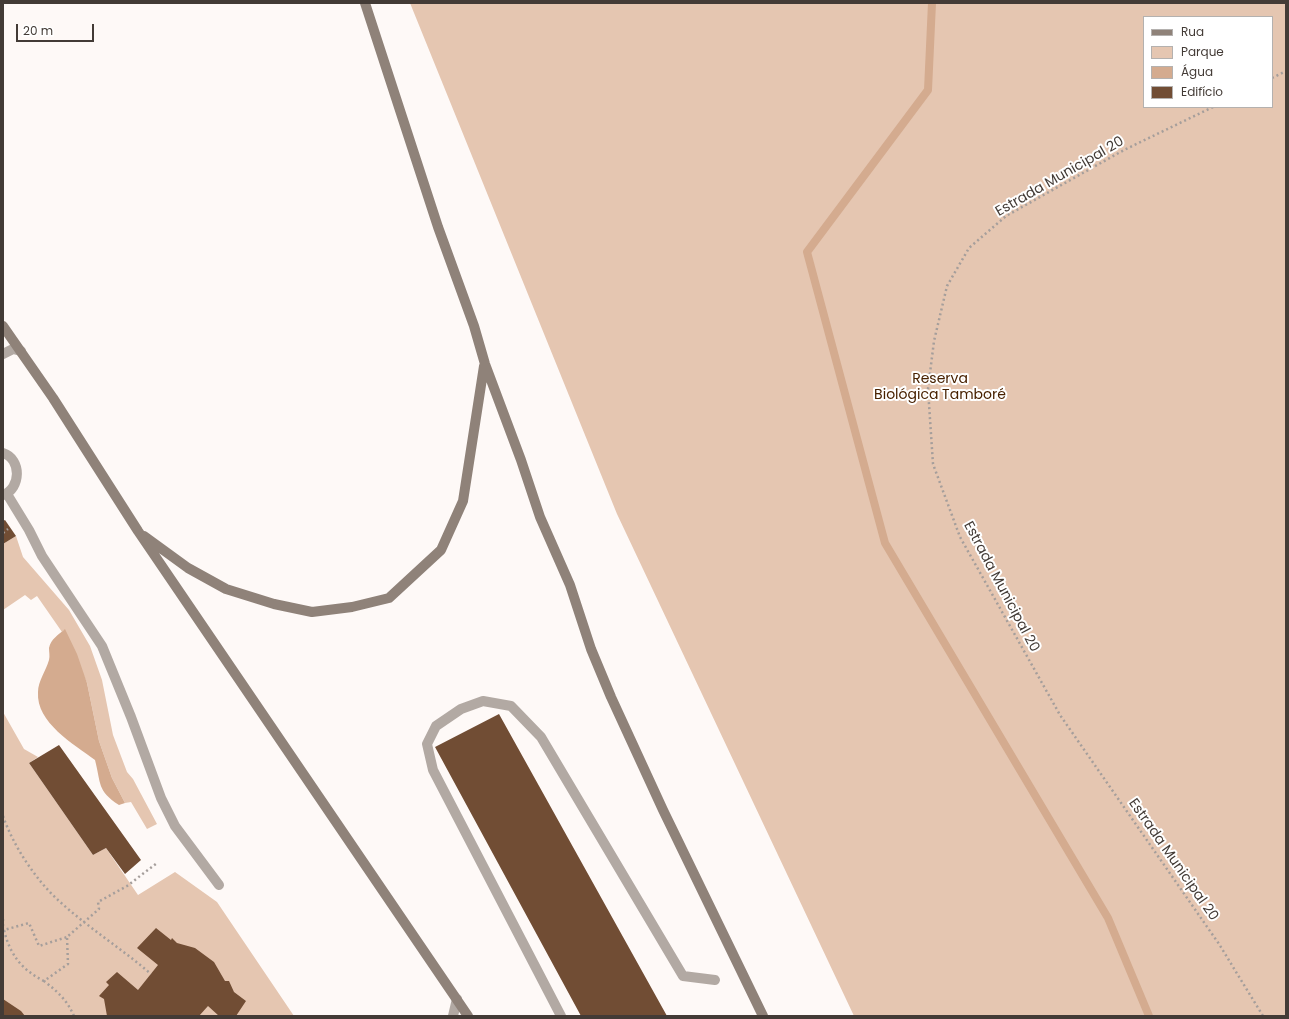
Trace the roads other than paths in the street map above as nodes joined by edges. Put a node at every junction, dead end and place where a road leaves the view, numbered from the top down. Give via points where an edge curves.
1 (365, 3) edge
2 (3, 326) edge
3 (21, 351) junction
4 (3, 354) edge
5 (485, 364) junction
6 (3, 453) edge
7 (5, 495) edge
8 (138, 532) junction
9 (219, 885) dead end
10 (715, 980) dead end
11 (457, 999) junction
12 (453, 1016) edge
13 (468, 1016) edge
14 (561, 1016) edge
15 (763, 1016) edge

1 - 5 main road
2 - 3 main road
3 - 4 lane via 13,349
3 - 8 main road
5 - 8 main road via 463,501 441,550 389,598 352,607 312,612 274,604 226,589 188,568
5 - 15 main road via 540,517 570,585 591,649 611,697
6 - 7 lane via 15,462 18,473 15,485
7 - 9 lane via 102,646 161,798 176,826
8 - 11 main road
10 - 14 lane via 683,976 541,737 511,706 483,701 461,709 436,726 427,744 433,770
11 - 12 lane
11 - 13 main road

